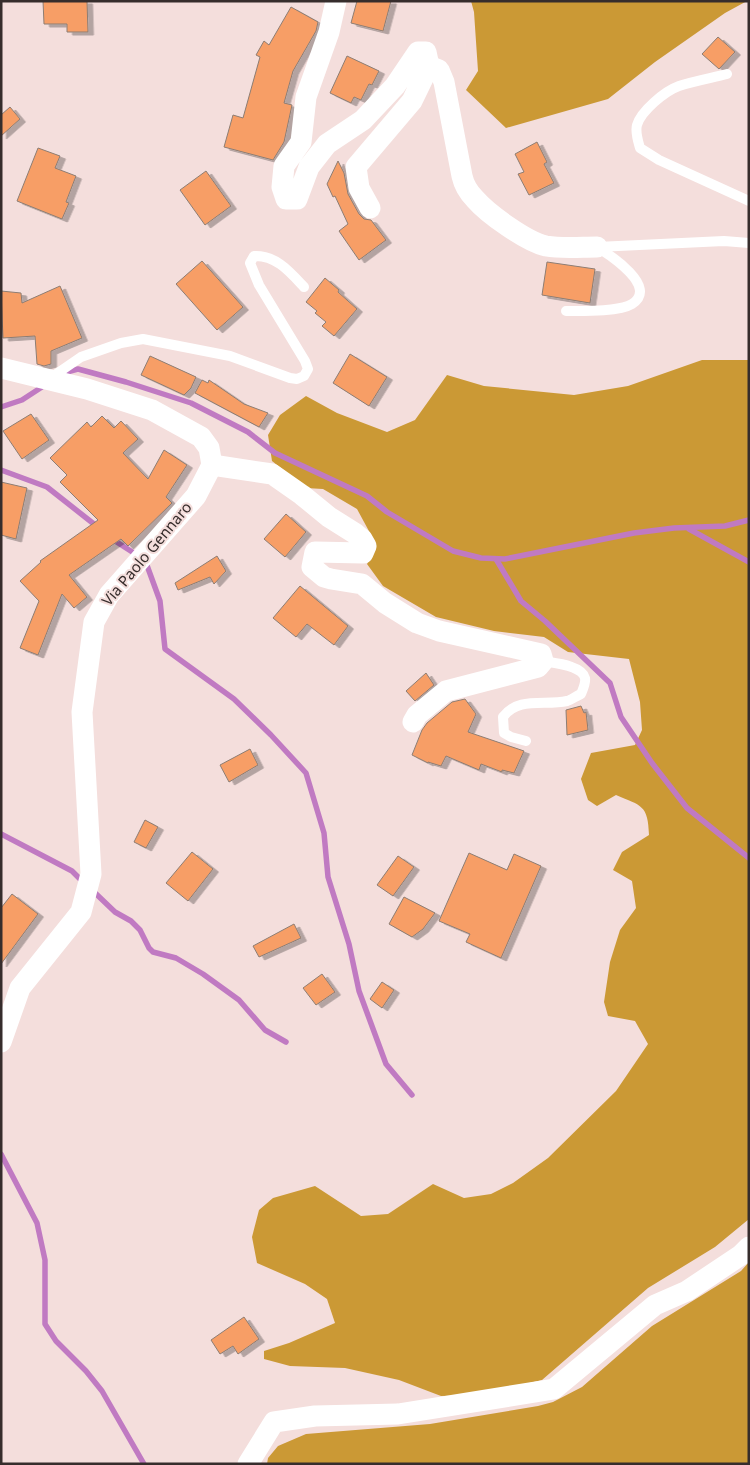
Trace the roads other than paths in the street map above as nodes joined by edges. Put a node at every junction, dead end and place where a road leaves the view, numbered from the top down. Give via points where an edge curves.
1 (336, 1) edge
2 (429, 66) junction
3 (727, 74) dead end
4 (749, 201) edge
5 (370, 208) dead end
6 (749, 243) edge
7 (597, 247) junction
8 (304, 287) dead end
9 (566, 311) dead end
10 (1, 368) edge
11 (48, 380) junction
12 (212, 465) junction
13 (543, 661) junction
14 (413, 722) dead end
15 (526, 741) dead end
16 (1, 1042) edge
17 (749, 1247) edge
18 (248, 1464) edge

1 - 2 street via 329,32 306,97 301,142 284,166 282,187 286,199 297,199 309,167 327,144 363,120 395,86 418,52 426,52
2 - 5 street via 412,101 356,167 359,188
2 - 7 street via 439,70 444,82 462,176 475,200 514,231 534,242 547,246
3 - 4 lane via 678,86 654,102 637,125 638,141 640,148 659,160
6 - 7 lane via 724,241
7 - 9 lane via 610,254 634,276 639,283 637,299 632,304 602,311
8 - 11 lane via 287,269 269,258 254,256 250,263 259,285 305,361 308,369 297,379 230,356 143,340 121,343 81,357
10 - 11 street
11 - 12 street via 152,410 201,437 209,448
12 - 13 street via 272,474 362,539 366,546 362,553 315,552 312,567 324,577 362,584 385,603 439,631 534,651
12 - 16 street, Via Paolo Gennaro via 196,496 109,595 94,622 82,712 91,874 81,912 20,988
13 - 14 street via 538,666 446,691
13 - 15 lane via 566,665 581,672 584,686 581,694 568,701 521,704 507,711 502,717 504,733
17 - 18 street via 687,1291 655,1305 554,1389 398,1414 315,1416 274,1422

